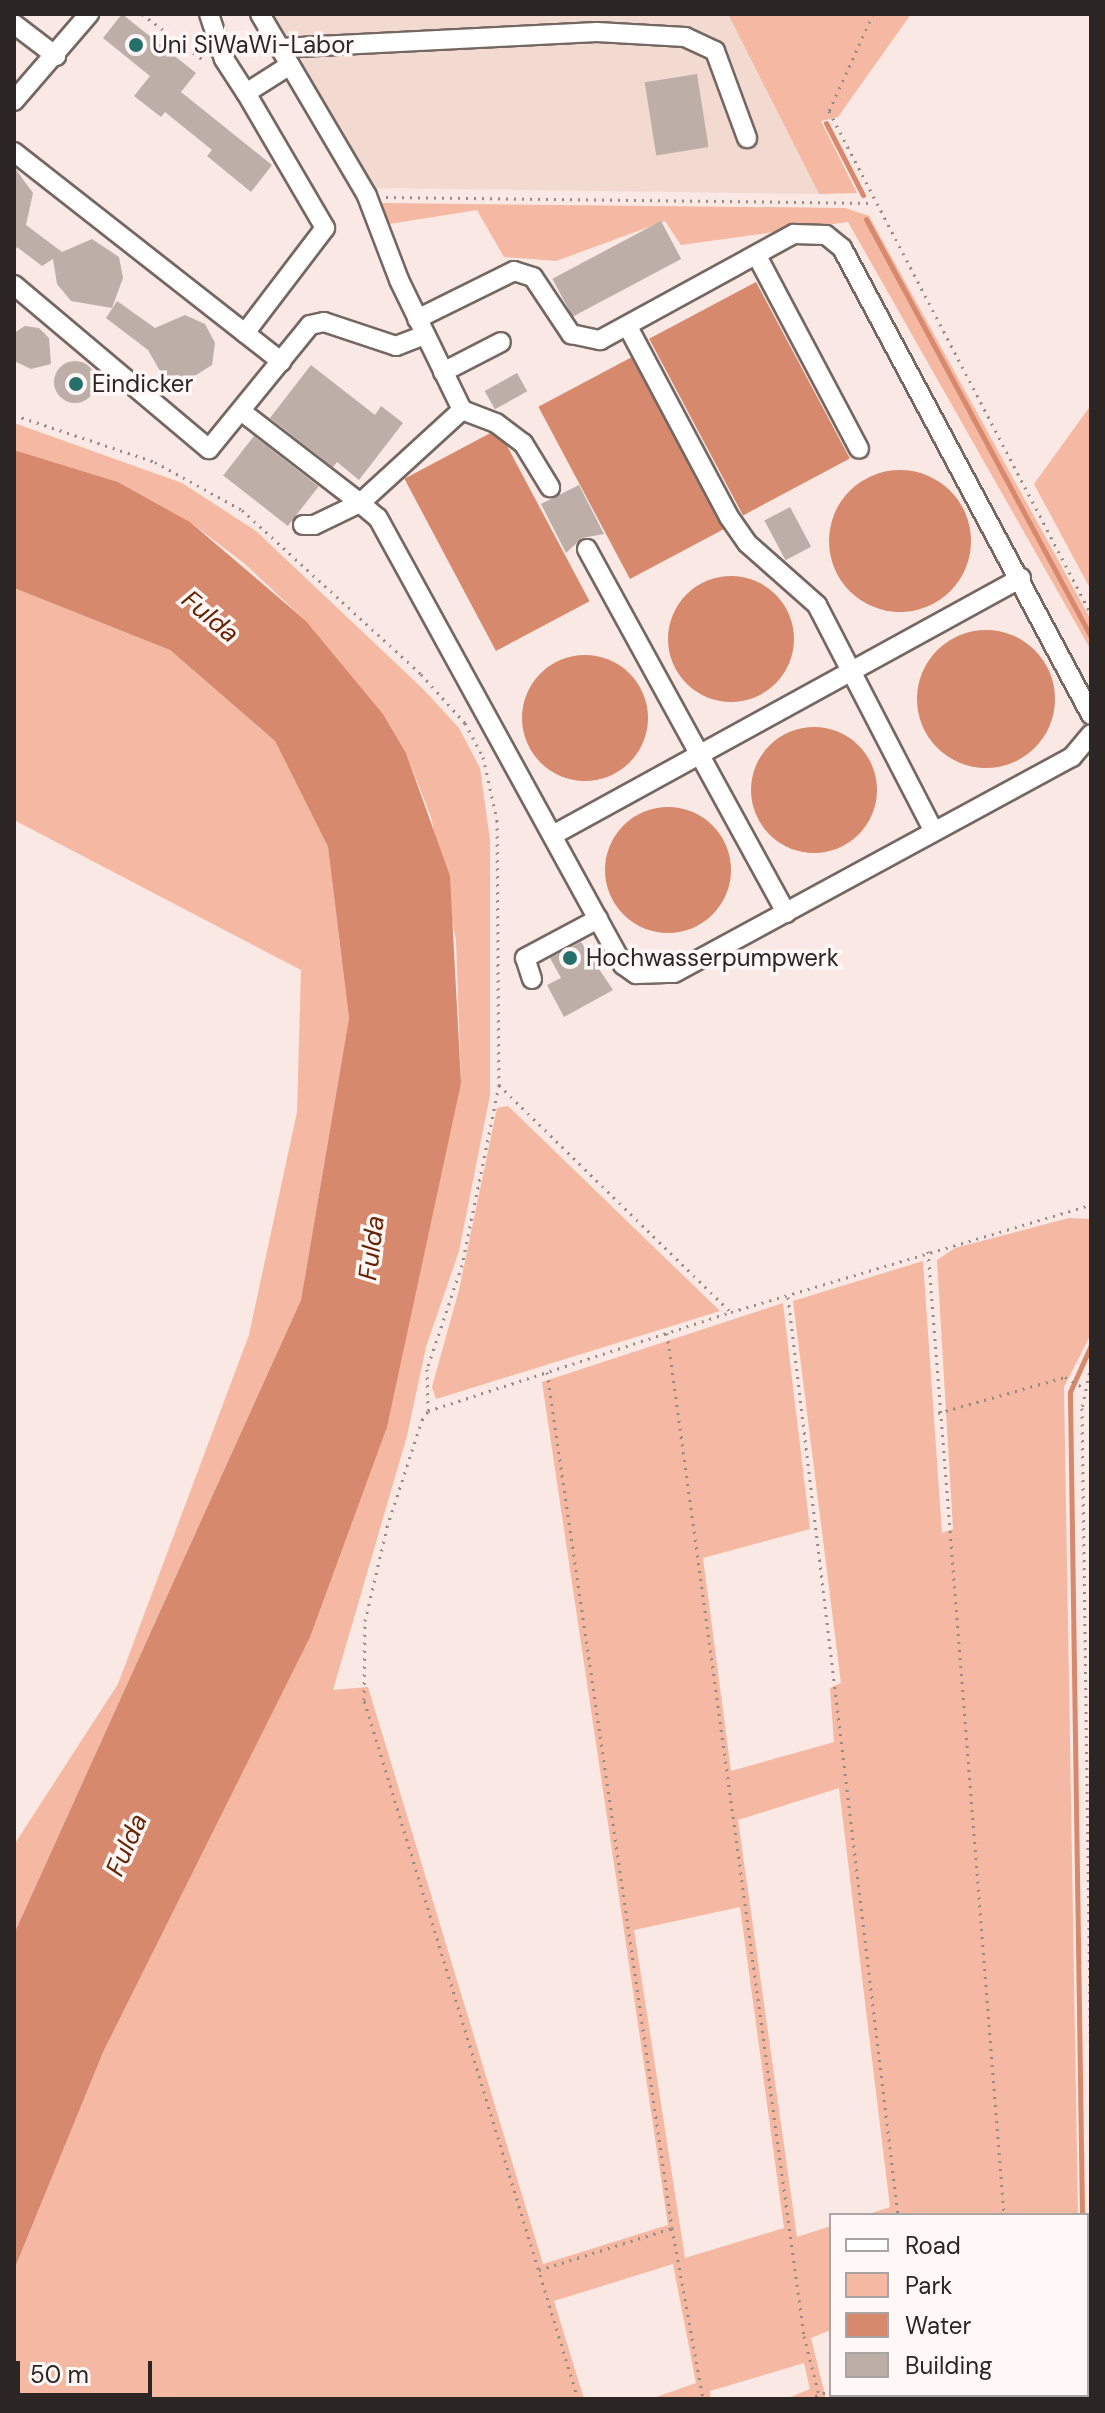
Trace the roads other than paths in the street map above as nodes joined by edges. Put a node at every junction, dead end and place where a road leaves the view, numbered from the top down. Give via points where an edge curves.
1 (89, 14) edge
2 (209, 14) edge
3 (260, 14) edge
4 (14, 24) edge
5 (280, 48) junction
6 (56, 56) junction
7 (290, 65) junction
8 (246, 93) junction
9 (14, 101) edge
10 (747, 138) dead end
11 (14, 152) edge
12 (757, 256) junction
13 (14, 285) edge
14 (421, 327) junction
15 (628, 327) junction
16 (245, 333) junction
17 (501, 342) dead end
18 (282, 362) junction
19 (443, 372) junction
20 (462, 410) junction
21 (241, 411) junction
22 (859, 449) dead end
23 (550, 487) dead end
24 (360, 503) junction
25 (303, 525) dead end
26 (587, 549) dead end
27 (1021, 578) junction
28 (850, 672) junction
29 (1091, 715) edge
30 (1091, 734) edge
31 (699, 755) junction
32 (934, 832) junction
33 (553, 835) junction
34 (786, 913) junction
35 (598, 919) junction
36 (532, 979) dead end

1 - 6 street
2 - 8 street via 224,59
3 - 5 street
4 - 6 street
5 - 7 street
5 - 10 street via 597,32 685,37 715,51
6 - 9 street via 39,67
7 - 8 street
7 - 14 street via 367,196
8 - 16 street via 325,228
11 - 16 street
12 - 15 street
12 - 22 street
12 - 27 street via 806,232 826,235 842,248
13 - 21 street via 209,449
14 - 15 street via 514,271 533,277 571,334 600,340
14 - 18 street via 389,346 317,322
14 - 19 street
15 - 28 street via 729,517 747,543 817,605
16 - 18 street
17 - 19 street
18 - 21 street
19 - 20 street
20 - 23 street via 496,423 523,443
20 - 24 street
21 - 24 street
24 - 25 street
24 - 33 street via 378,518
26 - 31 street
27 - 28 street
27 - 29 street
28 - 31 street
28 - 32 street
30 - 32 street via 1072,757
31 - 33 street
31 - 34 street
32 - 34 street
33 - 35 street
34 - 35 street via 660,977 636,974 623,965
35 - 36 street via 525,958

